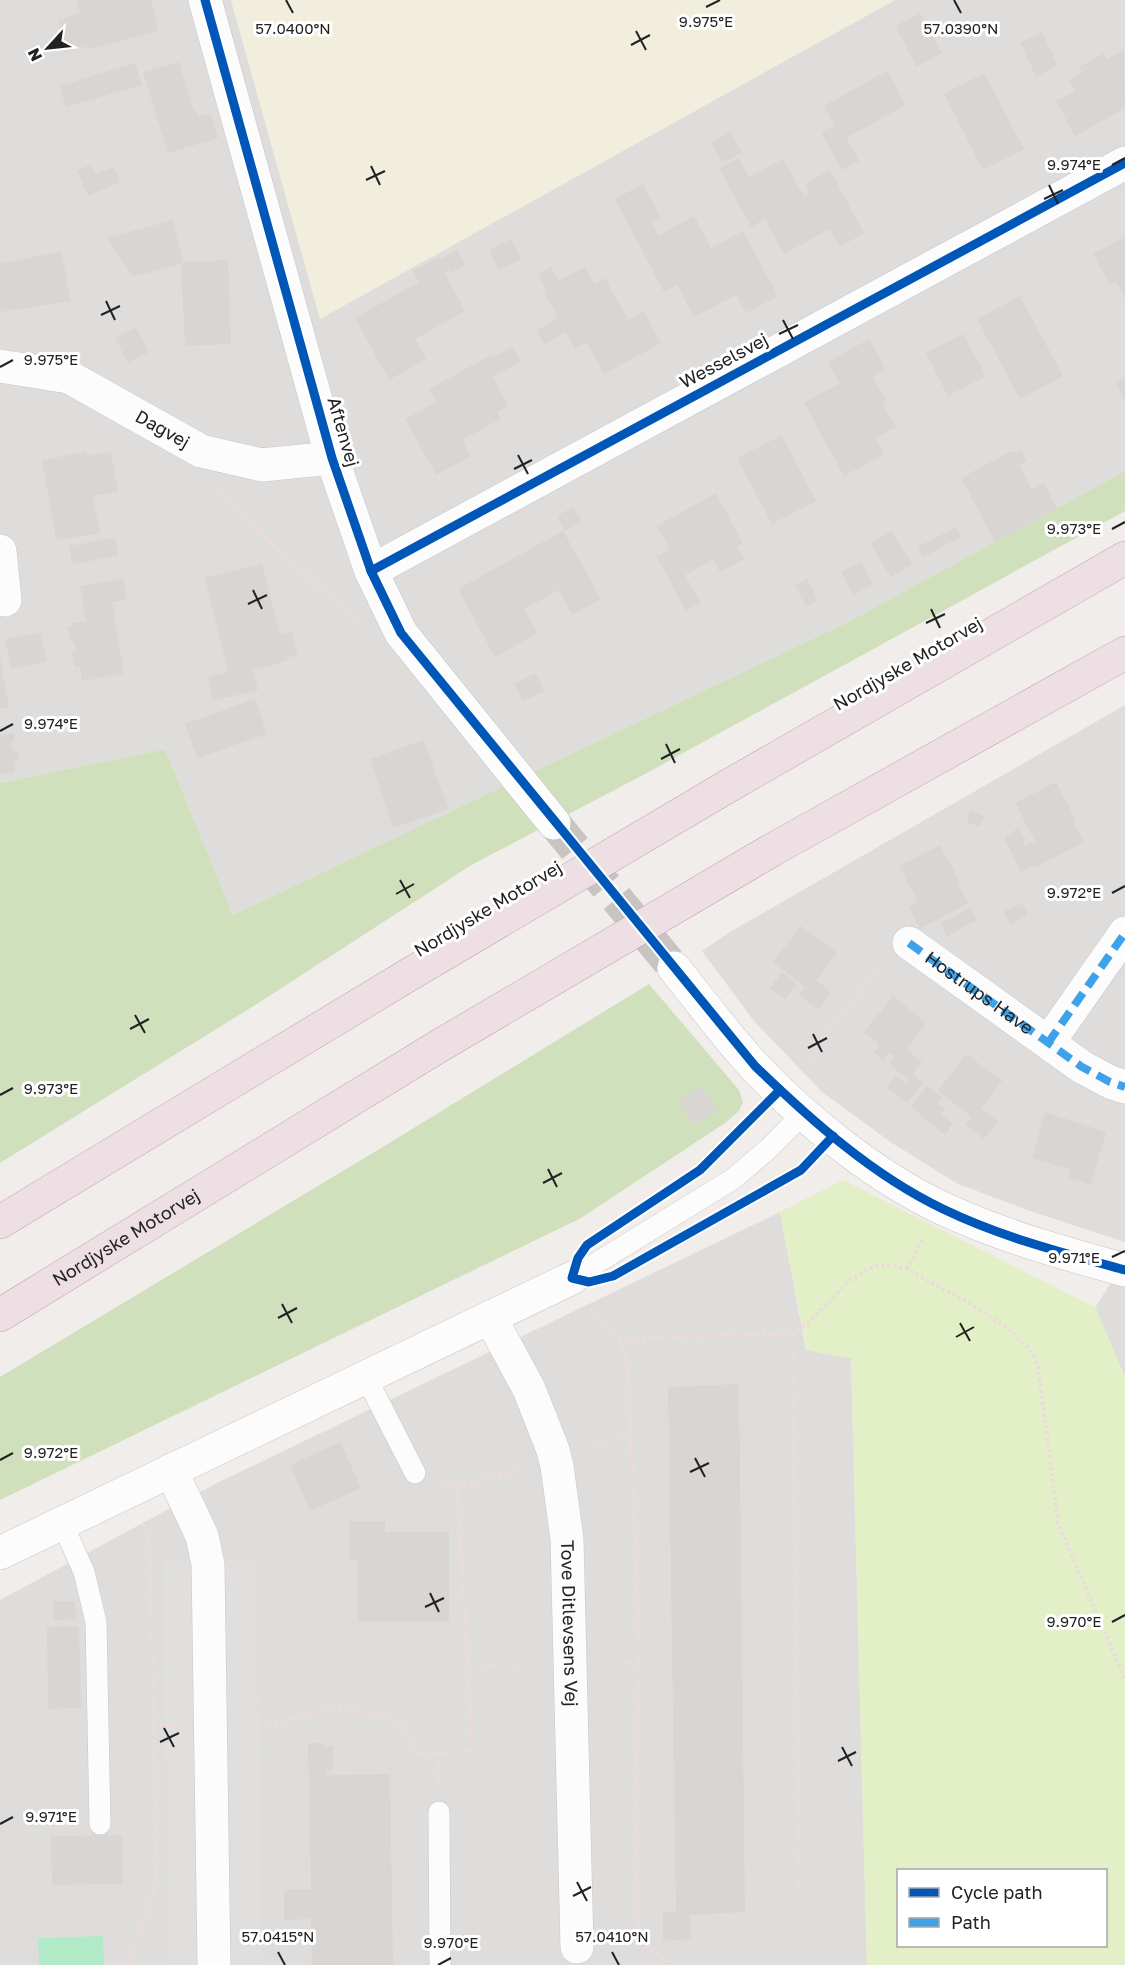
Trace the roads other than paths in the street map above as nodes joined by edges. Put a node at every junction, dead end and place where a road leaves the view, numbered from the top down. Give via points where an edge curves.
1 (205, 0) edge
2 (1125, 163) edge
3 (0, 366) edge
4 (332, 458) junction
5 (0, 550) edge
6 (1125, 558) edge
7 (370, 571) junction
8 (5, 600) dead end
9 (1125, 653) edge
10 (554, 823) tunnel mouth
11 (1125, 933) edge
12 (909, 943) road end
13 (674, 968) tunnel mouth
14 (1048, 1043) junction
15 (1125, 1087) edge
16 (804, 1113) junction
17 (0, 1222) edge
18 (98, 1254) junction
19 (1125, 1270) edge
20 (573, 1278) joint
21 (0, 1315) edge
22 (490, 1317) junction
23 (0, 1323) edge
24 (366, 1377) junction
25 (171, 1470) junction
26 (415, 1473) dead end
27 (62, 1523) junction
28 (0, 1553) edge
29 (439, 1812) dead end
30 (100, 1824) dead end
31 (577, 1947) dead end
32 (214, 1965) edge
33 (440, 1965) edge

1 - 4 street, Aftenvej
2 - 7 street, Wesselsvej
3 - 4 street, Dagvej via 69,377 201,451 262,465
4 - 7 street, Aftenvej
5 - 8 street
6 - 17 highway, Nordjyske Motorvej via 719,791
7 - 10 street, Aftenvej via 401,633
9 - 18 highway, Nordjyske Motorvej via 772,849
11 - 14 street, Hostrups Have
12 - 14 street, Hostrups Have
13 - 16 street via 754,1066
14 - 15 street, Hostrups Have via 1082,1066
16 - 19 street via 897,1183 942,1208 1025,1242
16 - 20 lane via 733,1179
18 - 21 highway, Nordjyske Motorvej
18 - 23 highway
20 - 22 street
22 - 24 street
22 - 31 street, Tove Ditlevsens Vej via 529,1389 553,1450 562,1497 567,1539
24 - 25 street
24 - 26 lane
25 - 27 street
25 - 32 street via 202,1536 208,1564
27 - 28 street
27 - 30 lane via 84,1572 96,1622
29 - 33 lane

